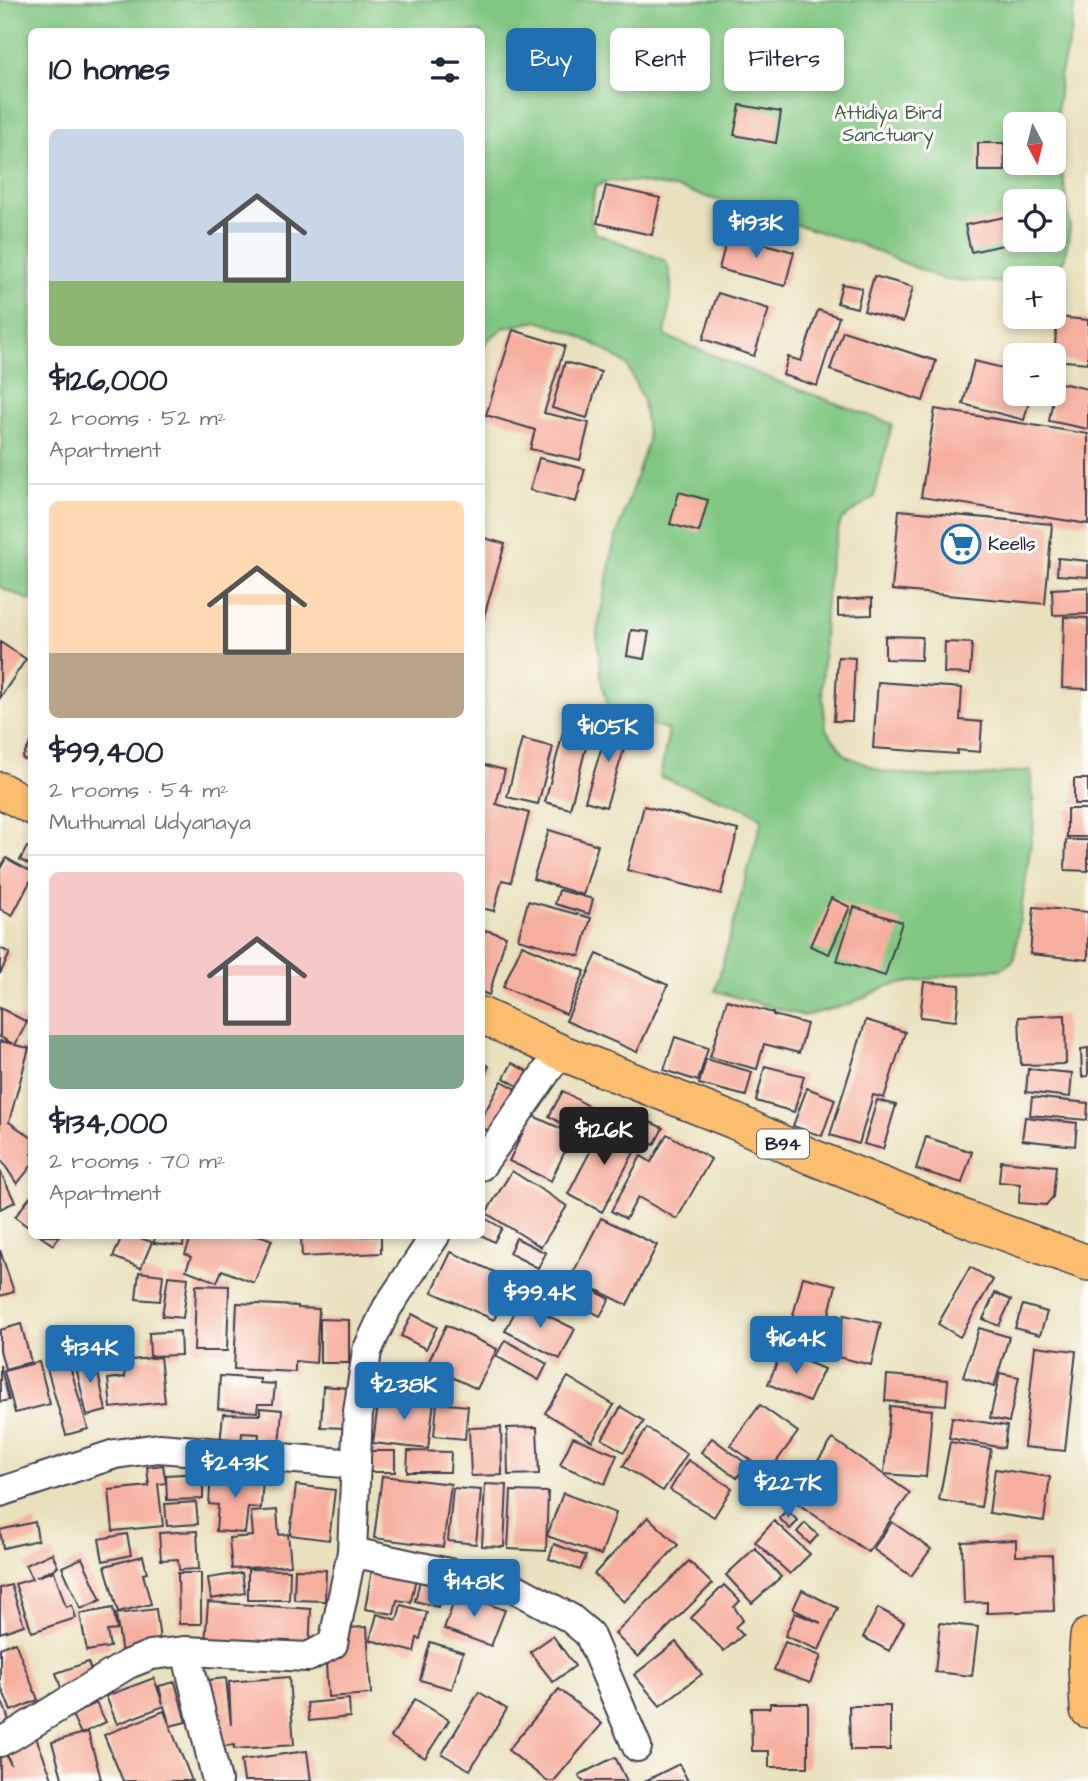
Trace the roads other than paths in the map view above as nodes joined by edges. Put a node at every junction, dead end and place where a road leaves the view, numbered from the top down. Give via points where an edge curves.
1 (0, 790) edge
2 (28, 805) edge
3 (485, 1017) edge
4 (560, 1052) junction
5 (485, 1160) edge
6 (433, 1239) edge
7 (1088, 1263) edge
8 (356, 1464) junction
9 (0, 1492) edge
10 (352, 1552) junction
11 (1088, 1636) edge
12 (186, 1651) junction
13 (1088, 1710) edge
14 (0, 1742) edge
15 (637, 1747) dead end
16 (217, 1781) edge

1 - 2 main road
3 - 4 main road, B94
4 - 5 street
4 - 7 main road, B94 via 972,1222
6 - 8 street via 387,1308 368,1351 358,1412
8 - 9 street via 159,1448 115,1454
8 - 10 street
10 - 12 street via 333,1644 308,1657
10 - 15 street via 513,1587 570,1618 589,1634
11 - 13 main road
12 - 14 street via 150,1655 128,1664
12 - 16 street

